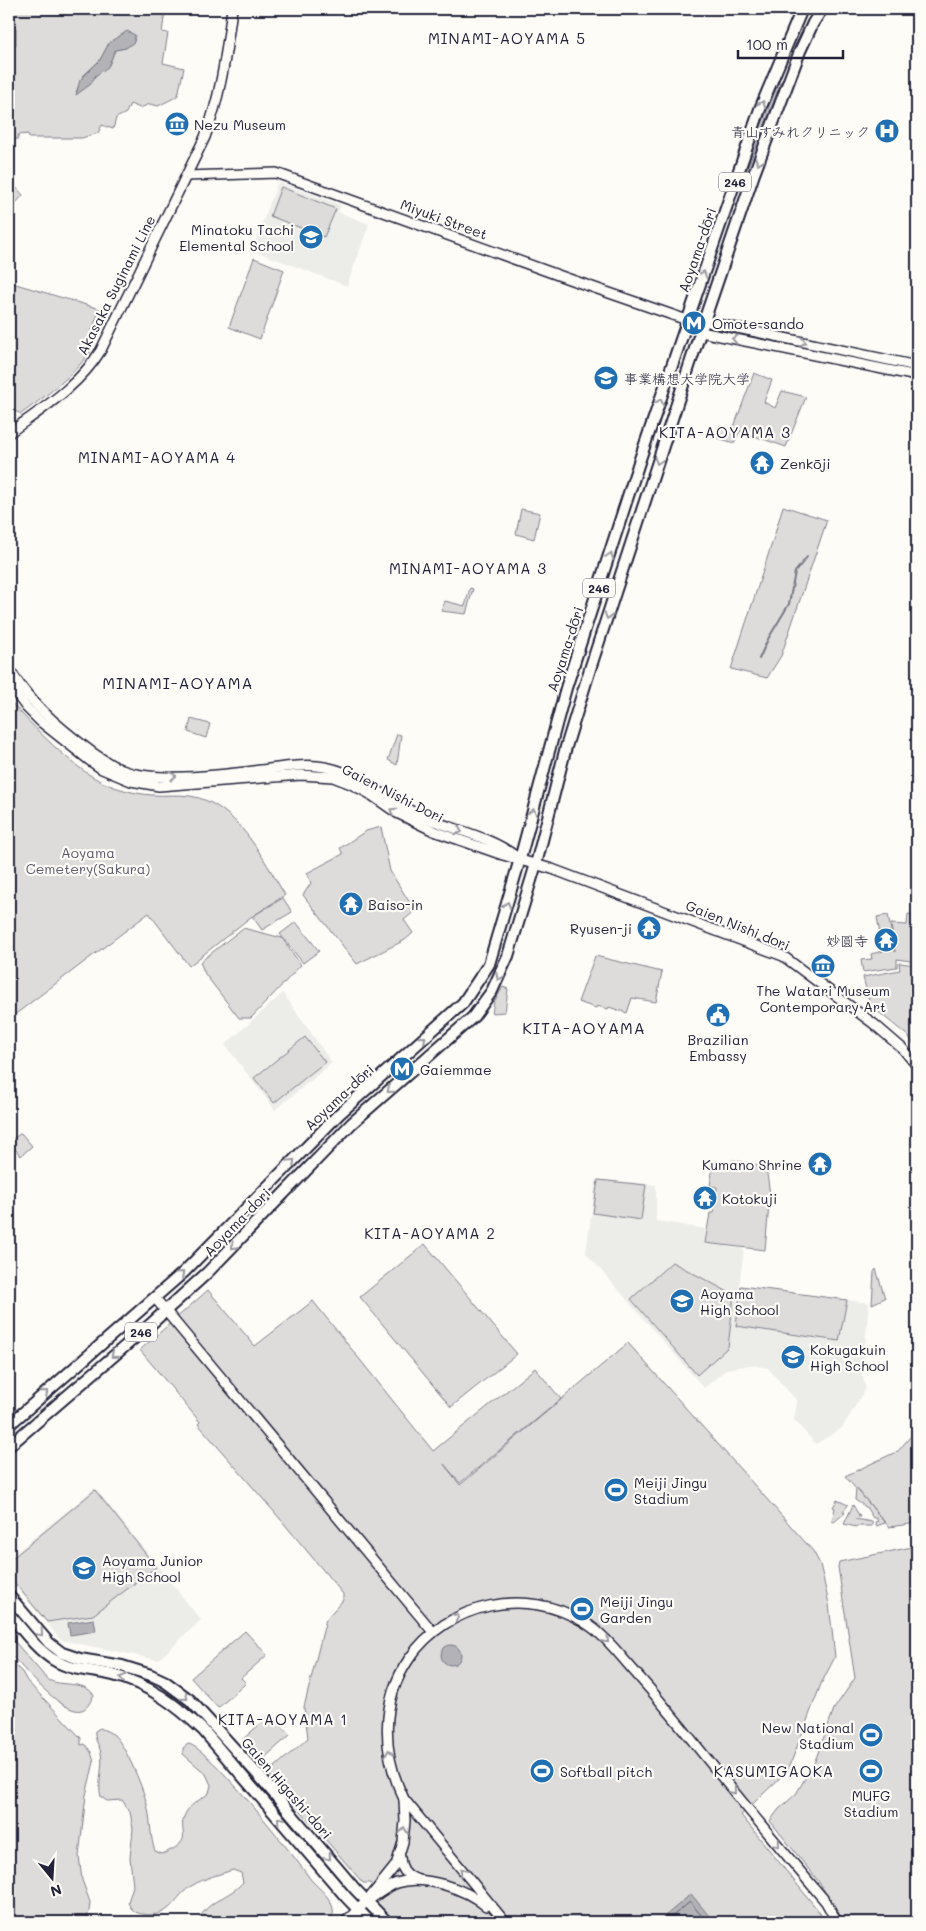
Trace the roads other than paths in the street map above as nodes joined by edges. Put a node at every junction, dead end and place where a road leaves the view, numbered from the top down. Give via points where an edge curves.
1 (232, 9) edge
2 (802, 9) edge
3 (822, 9) edge
4 (186, 176) junction
5 (687, 320) junction
6 (704, 321) junction
7 (700, 332) junction
8 (917, 366) edge
9 (917, 376) edge
10 (9, 432) edge
11 (600, 586) junction
12 (616, 590) junction
13 (9, 668) edge
14 (9, 684) edge
15 (201, 779) junction
16 (520, 859) junction
17 (536, 864) junction
18 (917, 1066) edge
19 (155, 1298) junction
20 (166, 1310) junction
21 (9, 1425) edge
22 (9, 1446) edge
23 (9, 1596) edge
24 (9, 1614) edge
25 (433, 1632) junction
26 (404, 1799) junction
27 (400, 1854) junction
28 (423, 1882) junction
29 (367, 1901) junction
30 (358, 1909) junction
31 (504, 1920) edge
32 (345, 1922) edge
33 (370, 1922) edge
34 (387, 1922) edge
35 (837, 1922) edge

1 - 4 main road, Akasaka Suginami Line via 216,109
5 -> 2 main road, Aoyama-dōri / 246 via 760,109
3 -> 6 main road, 246 via 800,51 765,143
4 - 5 main road, Miyuki Street via 276,173
4 - 10 main road, Akasaka Suginami Line via 101,350 90,366 72,386
5 - 6 main road
5 - 7 main road
11 -> 5 main road, Aoyama-dōri / 246
6 - 7 main road, 246
6 -> 8 main road
9 -> 7 main road
7 -> 12 main road, Aoyama-dōri / 246
11 - 12 main road via 608,582
16 -> 11 main road, Aoyama-dōri / 246 via 566,688
12 -> 17 main road, Aoyama-dōri / 246 via 566,747
13 -> 15 main road, Gaien Nishi Dori via 39,709 101,760 139,775
14 - 15 main road, Gaien Nishi Dori via 41,722 102,769 132,781 159,786
15 - 16 main road, Gaien Nishi Dori via 333,777 434,831
16 - 17 main road, Gaien Nishi dori
19 -> 16 main road, Aoyama-dōri / 246 via 340,1114 463,1003 493,954
17 - 18 main road, Gaien Nishi dori via 783,956 874,1024
17 -> 20 main road, Aoyama-dōri / 246 via 504,967 478,1011 352,1123 207,1273
19 - 20 main road
21 -> 19 main road, 246
20 -> 22 main road, 246
20 - 25 main road
23 -> 29 main road, Gaien Higashi-dori via 62,1653 151,1675 190,1700
30 -> 24 main road, Gaien Higashi-dori via 203,1730 179,1707 134,1681 70,1668 55,1661 41,1651
26 -> 25 main road via 388,1752 390,1703 407,1660
25 -> 35 main road via 462,1614 496,1604 531,1603 567,1612 585,1622 602,1635 654,1694 826,1902
27 -> 26 main road via 405,1821
31 -> 26 main road
27 - 28 main road via 403,1870
27 - 29 main road via 394,1869
28 - 29 main road via 398,1883
28 - 31 main road via 464,1891
29 - 30 main road
29 - 34 main road, Gaien Higashi-dori
30 - 32 main road
30 - 33 main road, Gaien Higashi-dori

